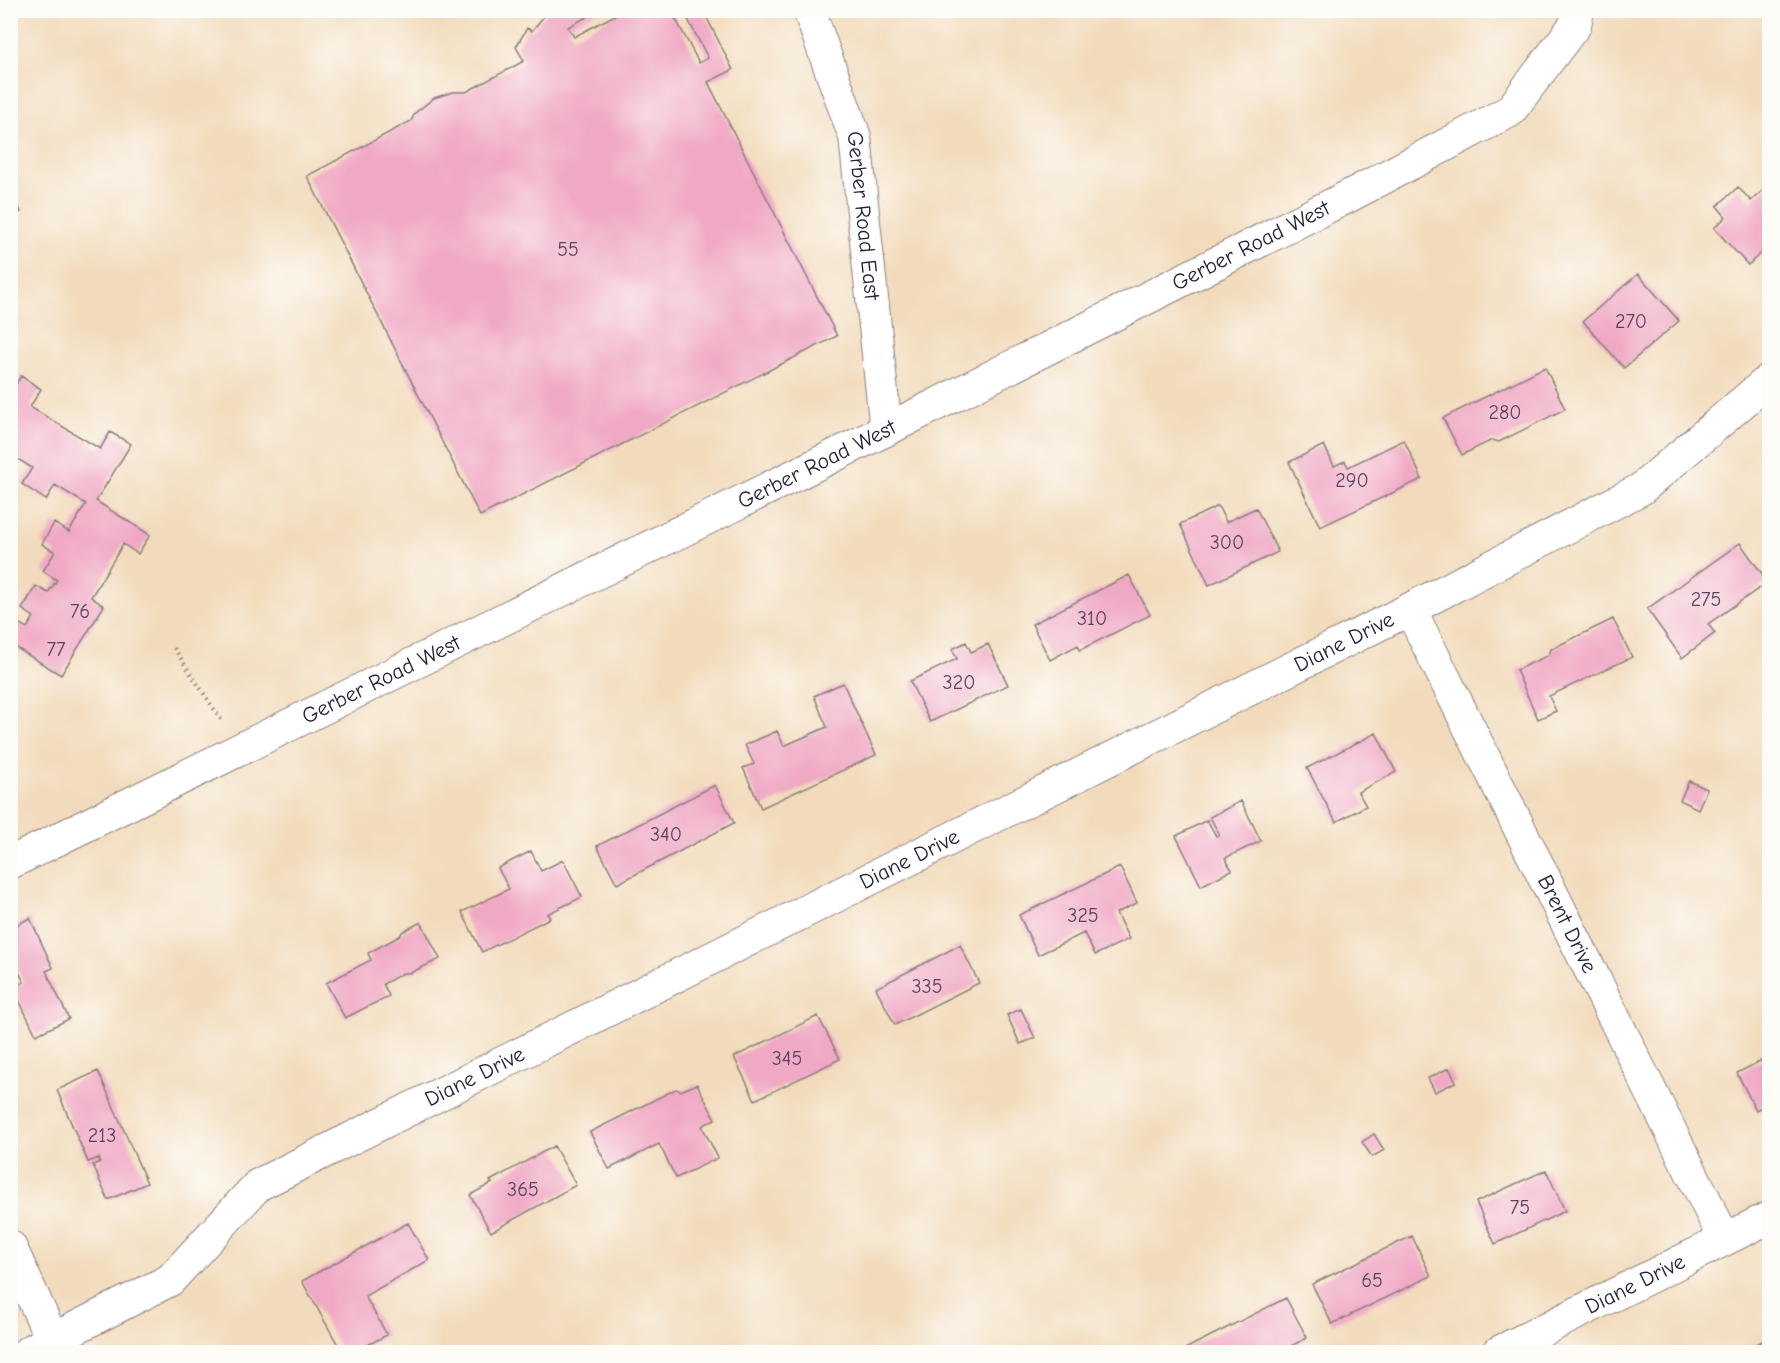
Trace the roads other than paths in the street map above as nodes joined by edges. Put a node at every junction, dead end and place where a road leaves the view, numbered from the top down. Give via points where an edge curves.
1 (809, 10) edge
2 (1578, 10) edge
3 (1770, 379) edge
4 (886, 430) junction
5 (1410, 609) junction
6 (10, 863) edge
7 (1770, 1216) edge
8 (1724, 1238) junction
9 (10, 1246) edge
10 (46, 1349) edge
11 (1499, 1353) edge

1 - 4 street, Gerber Road East via 855,137
2 - 4 street, Gerber Road West via 1575,25 1510,111
3 - 5 street, Diane Drive via 1641,489
4 - 6 street, Gerber Road West
5 - 8 street, Brent Drive
5 - 10 street, Diane Drive via 258,1185 170,1280
7 - 8 street, Diane Drive
8 - 11 street, Diane Drive
9 - 10 street

